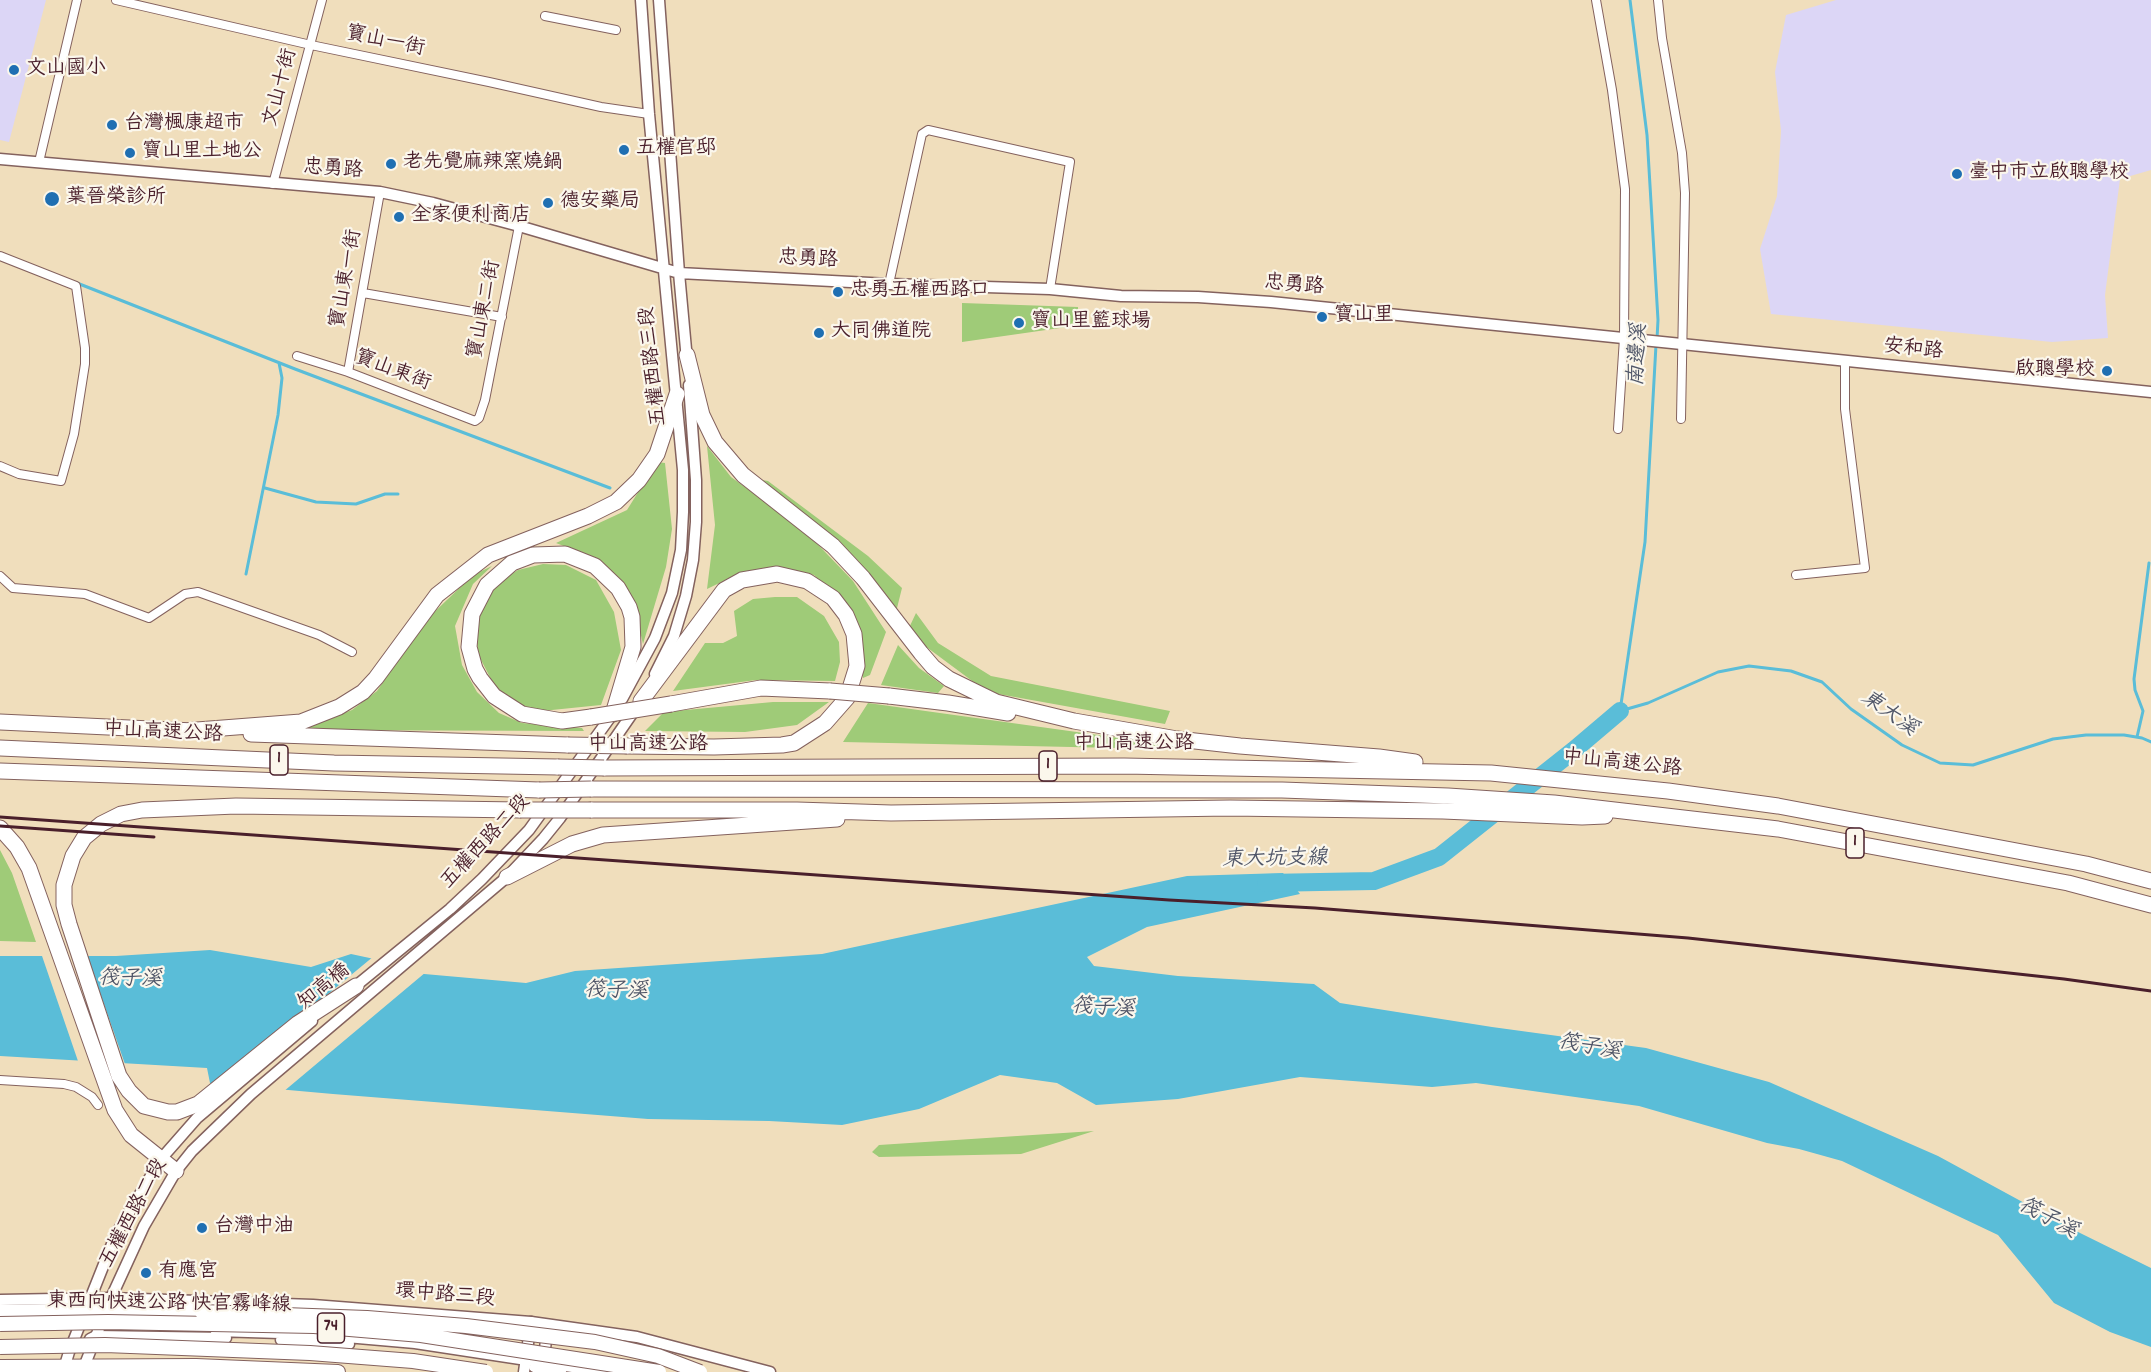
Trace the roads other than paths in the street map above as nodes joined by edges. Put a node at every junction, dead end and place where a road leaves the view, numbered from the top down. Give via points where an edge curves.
1 (77, 0) edge
2 (116, 0) edge
3 (322, 0) edge
4 (641, 0) edge
5 (659, 0) edge
6 (1596, 0) edge
7 (1658, 0) edge
8 (545, 16) dead end
9 (616, 30) dead end
10 (311, 45) junction
11 (649, 114) junction
12 (0, 159) edge
13 (39, 162) junction
14 (273, 184) junction
15 (380, 192) junction
16 (519, 226) junction
17 (0, 256) edge
18 (663, 267) junction
19 (679, 273) junction
20 (890, 284) junction
21 (1050, 289) junction
22 (363, 293) junction
23 (502, 317) junction
24 (1624, 338) junction
25 (1677, 343) junction
26 (687, 355) junction
27 (297, 356) dead end
28 (1845, 362) junction
29 (348, 372) junction
30 (2151, 392) edge
31 (677, 394) junction
32 (1681, 419) dead end
33 (475, 421) joint
34 (1618, 429) dead end
35 (0, 466) edge
36 (1796, 575) dead end
37 (0, 576) edge
38 (352, 652) dead end
39 (641, 701) junction
40 (613, 714) junction
41 (1074, 721) junction
42 (0, 722) edge
43 (184, 731) junction
44 (0, 748) edge
45 (0, 771) edge
46 (1471, 771) junction
47 (891, 813) junction
48 (1645, 813) junction
49 (0, 828) edge
50 (507, 878) junction
51 (2151, 881) edge
52 (2151, 905) edge
53 (450, 909) joint
54 (456, 920) joint
55 (356, 986) joint
56 (0, 1080) edge
57 (251, 1094) joint
58 (215, 1096) junction
59 (98, 1105) dead end
60 (160, 1159) junction
61 (176, 1171) junction
62 (0, 1300) edge
63 (88, 1304) junction
64 (108, 1304) junction
65 (0, 1312) edge
66 (531, 1322) junction
67 (0, 1323) edge
68 (548, 1325) junction
69 (78, 1329) junction
70 (0, 1331) edge
71 (97, 1332) junction
72 (0, 1347) edge
73 (69, 1352) junction
74 (0, 1353) edge
75 (525, 1366) edge
76 (0, 1367) edge
77 (543, 1368) edge
78 (63, 1370) edge
79 (83, 1370) edge
80 (338, 1372) edge
81 (486, 1372) edge
82 (561, 1372) edge
83 (605, 1372) edge
84 (659, 1372) edge
85 (700, 1372) edge
86 (770, 1372) edge

1 - 13 street
2 - 10 street, 寶山一街
3 - 10 street, 文山十街
4 - 11 main road, 五權西路三段
5 - 19 main road, 五權西路三段
6 - 24 street via 1625,189
7 - 25 street via 1685,193
8 - 9 street
10 - 11 street, 寶山一街
10 - 14 street, 文山十街
11 - 18 main road, 五權西路三段
12 - 13 main road, 忠勇路
13 - 14 main road, 忠勇路
14 - 15 main road, 忠勇路
15 - 16 main road, 忠勇路
15 - 22 street, 寶山東一街
16 - 18 main road, 忠勇路
16 - 23 street, 寶山東二街
17 - 35 street via 76,286 85,348 74,434 61,481 19,474
18 - 19 main road, 忠勇路
18 - 31 main road, 五權西路三段
19 - 20 main road, 忠勇路
19 - 26 main road, 五權西路三段
20 - 21 main road, 忠勇路
20 - 21 street via 922,134 928,130 1070,162
21 - 24 main road, 忠勇路 via 1271,302
22 - 23 street
22 - 29 street, 寶山東一街
23 - 33 street, 寶山東二街 via 485,400
24 - 25 main road, 忠勇路
24 - 34 street
25 - 28 main road, 安和路
25 - 32 street
26 - 39 main road, 五權西路三段 via 696,480 693,560 674,636
26 - 41 highway via 702,415 715,442 743,475 833,546 933,667 996,702
27 - 29 street, 寶山東街
28 - 30 main road, 安和路
28 - 36 street via 1845,410 1865,568
29 - 33 street, 寶山東街
31 - 40 main road, 五權西路三段 via 683,470 681,550 672,593 655,638
31 - 43 highway via 657,454 639,480 616,501 588,516 488,555 437,596 363,692 339,707 301,722
37 - 38 street via 14,588 85,594 149,618 184,594 198,592 320,634
39 - 43 highway, bridge via 724,590 742,580 777,574 807,581 825,591 840,606 857,644 857,666 847,698 825,723 782,745 568,745
39 - 50 main road, 五權西路二段 via 560,818
40 - 41 highway, bridge via 633,647 632,617 618,588 595,566 565,554 533,555 503,569 487,585 472,614 469,647 480,678 494,696 522,714 562,721 591,717 671,704 760,688 888,696
40 - 53 main road, 五權西路二段 via 529,830
41 - 46 highway via 1177,739 1379,757
42 - 43 highway
44 - 46 highway, 中山高速公路 / 1, bridge via 334,763 604,768 1124,765
45 - 48 highway, 1, bridge via 540,790 1271,789 1448,796
46 - 51 highway, 中山高速公路 / 1 via 1778,806 2086,864
47 - 48 highway via 1230,808 1582,817
47 - 50 highway via 603,835 572,844
47 - 58 highway, bridge via 236,806 121,814 92,830 78,847 64,885 64,905 119,1076 137,1100 157,1110 186,1110
48 - 52 highway, 1 via 1778,829 1916,853 2068,883
49 - 60 highway via 29,868 115,1110 130,1135
50 - 54 main road, 五權西路二段
53 - 55 main road, 知高橋
54 - 57 main road, 知高橋
55 - 58 highway via 297,1024
56 - 59 street via 76,1087
57 - 61 main road, 五權西路二段 via 192,1150
58 - 60 main road, 五權西路二段
60 - 61 highway
60 - 63 main road, 五權西路二段 via 116,1234
61 - 64 main road, 五權西路二段 via 144,1226
62 - 63 main road
63 - 64 highway
63 - 65 highway
63 - 69 main road, 五權西路二段
64 - 66 main road, 環中路三段 via 313,1305
64 - 71 main road, 五權西路二段
64 - 85 highway, bridge via 466,1326 595,1342 658,1356
66 - 68 main road, 環中路三段
66 - 75 main road
67 - 84 highway, 東西向快速公路 快官霧峰線 / 74, bridge via 314,1326 421,1335
68 - 77 main road
68 - 86 main road, 環中路三段 via 637,1337
69 - 70 main road
69 - 71 main road
69 - 73 main road, 五權西路二段
71 - 73 main road
71 - 75 main road via 312,1334 415,1343
71 - 79 main road, 五權西路二段
72 - 81 highway, 74, bridge via 105,1345 310,1353 413,1361
73 - 74 main road
73 - 78 main road, 五權西路二段
75 - 77 main road
76 - 78 highway
77 - 82 main road
77 - 83 main road
78 - 79 highway
79 - 80 highway via 196,1366

